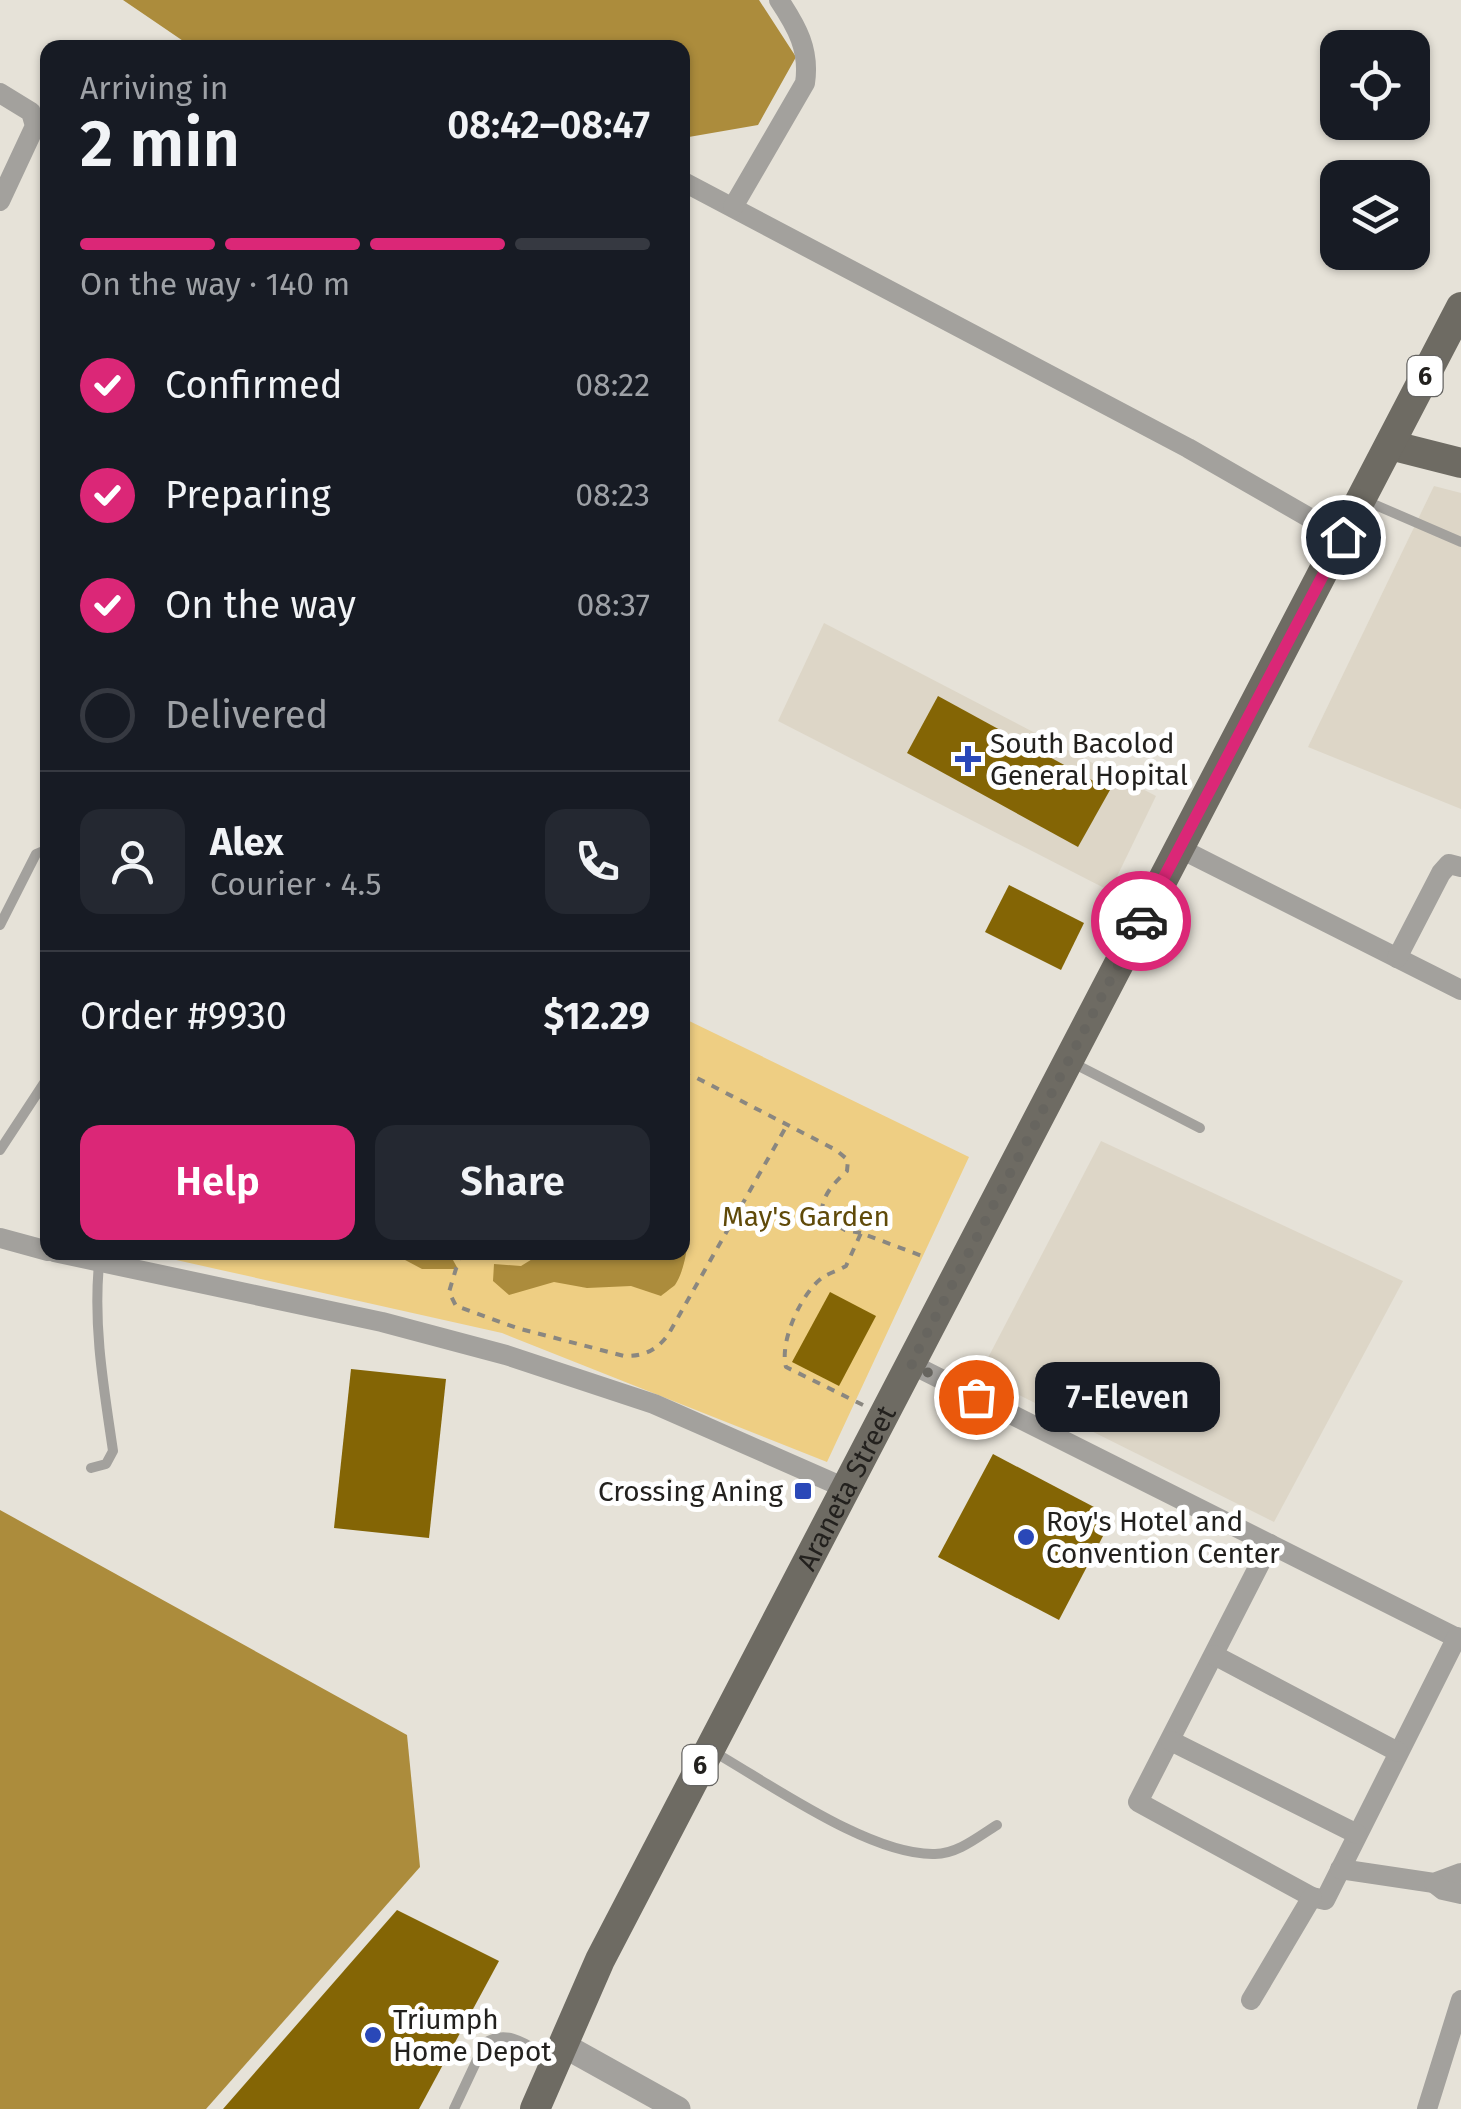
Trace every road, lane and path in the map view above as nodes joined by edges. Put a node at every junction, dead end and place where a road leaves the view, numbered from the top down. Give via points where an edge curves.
1 (779, 0) edge
2 (0, 93) edge
3 (690, 185) edge
4 (0, 201) edge
5 (733, 207) junction
6 (1461, 307) edge
7 (1390, 445) junction
8 (1461, 464) edge
9 (1362, 500) junction
10 (1343, 537) junction
11 (1461, 542) edge
12 (1179, 848) junction
13 (40, 852) edge
14 (1461, 867) edge
15 (0, 924) edge
16 (1397, 958) junction
17 (1461, 990) edge
18 (1068, 1060) junction
19 (690, 1076) edge
20 (40, 1089) edge
21 (786, 1126) junction
22 (1200, 1128) dead end
23 (0, 1150) edge
24 (861, 1232) junction
25 (0, 1238) edge
26 (40, 1249) edge
27 (922, 1256) dead end
28 (83, 1260) edge
29 (459, 1260) edge
30 (99, 1264) junction
31 (911, 1364) junction
32 (884, 1416) junction
33 (91, 1468) dead end
34 (845, 1488) junction
35 (1270, 1544) junction
36 (1459, 1638) edge
37 (1214, 1656) junction
38 (1172, 1741) junction
39 (708, 1749) junction
40 (1398, 1752) junction
41 (997, 1825) dead end
42 (1357, 1834) junction
43 (1340, 1869) junction
44 (1461, 1873) edge
45 (1434, 1883) junction
46 (1461, 1894) edge
47 (1312, 1897) junction
48 (1252, 2000) dead end
49 (1461, 2000) edge
50 (560, 2054) junction
51 (454, 2109) edge
52 (535, 2109) edge
53 (678, 2109) edge
54 (1427, 2109) edge

1 - 5 street via 802,38 805,83
2 - 4 street via 30,112 34,126
3 - 5 street
5 - 10 street
6 - 7 main road, 6
7 - 8 main road
7 - 9 main road, Araneta Street / 6
9 - 10 main road, Araneta Street / 6
9 - 11 lane
10 - 12 main road, Araneta Street / 6
12 - 16 street
12 - 18 main road, Araneta Street / 6
13 - 15 lane
14 - 16 street via 1449,864 1441,873
16 - 17 street
18 - 22 lane
18 - 31 main road, Araneta Street / 6
19 - 21 path
20 - 23 lane
21 - 24 path via 848,1160 821,1205 822,1217
21 - 29 path via 668,1335 640,1356 517,1328 456,1306 450,1292
24 - 27 path
24 - 32 path via 846,1266 806,1297 783,1356 796,1373
25 - 26 street
28 - 30 street
30 - 33 lane via 96,1296 113,1451 106,1464
30 - 34 street via 382,1322 506,1356 654,1404
31 - 32 main road, Araneta Street / 6
31 - 35 street
32 - 34 main road, Araneta Street / 6
34 - 39 main road, Araneta Street / 6
35 - 36 street
35 - 37 street
36 - 40 street
37 - 38 street
37 - 40 street
38 - 42 street
38 - 47 street via 1138,1802
39 - 41 lane via 862,1837 934,1855
39 - 50 main road, Araneta Street / 6 via 600,1960
40 - 42 street
42 - 43 street
43 - 45 street
43 - 47 street via 1325,1900
44 - 45 street
45 - 46 street
47 - 48 street
49 - 54 street
50 - 51 lane via 495,2036
50 - 52 main road, Araneta Street / 6
50 - 53 street

